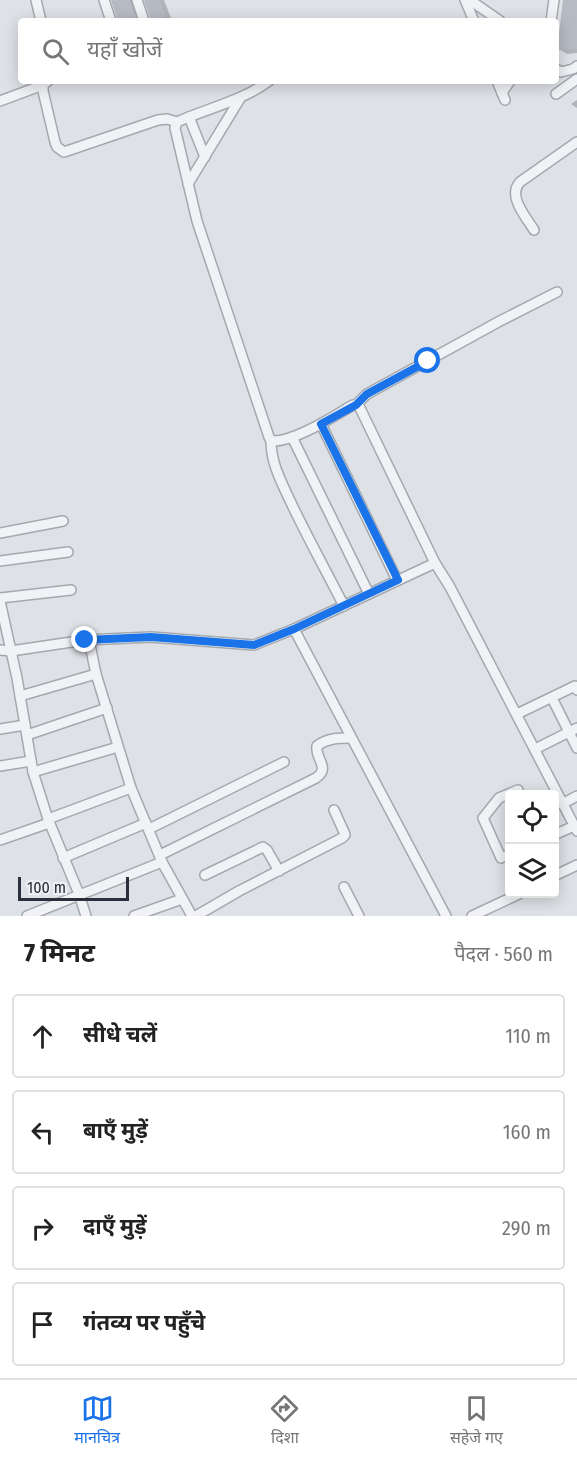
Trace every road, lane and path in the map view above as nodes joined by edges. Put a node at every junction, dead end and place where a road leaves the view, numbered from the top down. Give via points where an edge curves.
1 (36, 0) edge
2 (104, 0) edge
3 (137, 0) edge
4 (465, 0) edge
5 (470, 0) edge
6 (554, 0) edge
7 (40, 18) edge
8 (110, 18) edge
9 (143, 18) edge
10 (473, 18) edge
11 (496, 18) edge
12 (551, 18) edge
13 (577, 66) edge
14 (559, 71) edge
15 (577, 79) edge
16 (43, 84) edge
17 (46, 84) edge
18 (265, 84) edge
19 (498, 84) edge
20 (509, 84) edge
21 (556, 94) dead end
22 (242, 97) junction
23 (0, 101) edge
24 (189, 117) junction
25 (177, 122) junction
26 (577, 142) edge
27 (205, 157) junction
28 (188, 184) junction
29 (534, 230) dead end
30 (557, 292) dead end
31 (356, 405) junction
32 (321, 424) junction
33 (292, 437) junction
34 (272, 441) junction
35 (63, 521) dead end
36 (0, 533) edge
37 (68, 552) dead end
38 (0, 561) edge
39 (435, 563) junction
40 (398, 580) junction
41 (71, 590) dead end
42 (369, 594) junction
43 (0, 599) edge
44 (344, 606) junction
45 (294, 629) junction
46 (88, 640) junction
47 (0, 650) edge
48 (11, 651) junction
49 (96, 674) junction
50 (577, 690) edge
51 (20, 696) junction
52 (552, 698) junction
53 (106, 708) junction
54 (517, 714) junction
55 (0, 729) edge
56 (26, 730) junction
57 (573, 730) edge
58 (351, 738) junction
59 (118, 747) junction
60 (577, 748) edge
61 (535, 749) junction
62 (31, 761) junction
63 (284, 762) dead end
64 (0, 766) edge
65 (33, 772) junction
66 (131, 788) junction
67 (518, 789) dead end
68 (577, 796) edge
69 (562, 804) junction
70 (334, 810) dead end
71 (49, 821) junction
72 (148, 826) junction
73 (576, 828) edge
74 (559, 834) edge
75 (0, 840) edge
76 (505, 856) edge
77 (63, 858) junction
78 (161, 858) junction
79 (577, 865) edge
80 (279, 871) junction
81 (559, 874) edge
82 (205, 876) dead end
83 (344, 887) dead end
84 (79, 894) junction
85 (510, 898) edge
86 (182, 899) junction
87 (27, 916) edge
88 (86, 916) edge
89 (134, 916) edge
90 (194, 916) edge
91 (359, 916) edge
92 (446, 916) edge
93 (472, 916) edge

1 - 7 street
2 - 8 street
3 - 9 street
4 - 10 street
5 - 11 street
6 - 12 street
13 - 14 street
15 - 21 street
16 - 23 street
17 - 25 street via 43,91 55,142 64,152 158,120
18 - 22 street
19 - 20 street via 503,97
22 - 24 street
22 - 27 street
24 - 25 street
24 - 27 street
25 - 28 street via 175,128
26 - 29 street via 516,187 517,201
27 - 28 street
28 - 34 street via 204,244
30 - 31 street via 367,394
31 - 32 street
31 - 39 street
32 - 33 street
32 - 40 street
33 - 34 street
33 - 42 street
34 - 44 street via 278,473
35 - 36 street
37 - 38 street
39 - 40 street
39 - 54 street
40 - 42 street
41 - 43 street
42 - 44 street
43 - 48 street
44 - 45 street
45 - 46 street via 254,645 151,637
45 - 58 street
46 - 48 street
46 - 49 street
47 - 48 street
48 - 51 street
49 - 51 street
49 - 53 street
50 - 52 street via 575,686
51 - 56 street
52 - 54 street
52 - 57 street
53 - 56 street
53 - 59 street
54 - 61 street
55 - 56 street
56 - 62 street
57 - 60 street
57 - 61 street
58 - 78 street via 317,746 323,769 316,778
58 - 92 street
59 - 65 street
59 - 66 street
61 - 69 street
62 - 64 street
62 - 65 street
63 - 72 street
65 - 71 street
66 - 71 street
66 - 72 street
67 - 76 street via 499,798 483,818 501,858
68 - 69 street
69 - 73 street
70 - 80 street via 344,837
71 - 75 street
71 - 77 street
72 - 77 street
72 - 78 street
73 - 74 street
77 - 84 street
78 - 84 street
78 - 86 street
79 - 81 street
80 - 82 street via 263,847
80 - 90 street
83 - 91 street
84 - 87 street
84 - 88 street
85 - 93 street
86 - 89 street
86 - 90 street

